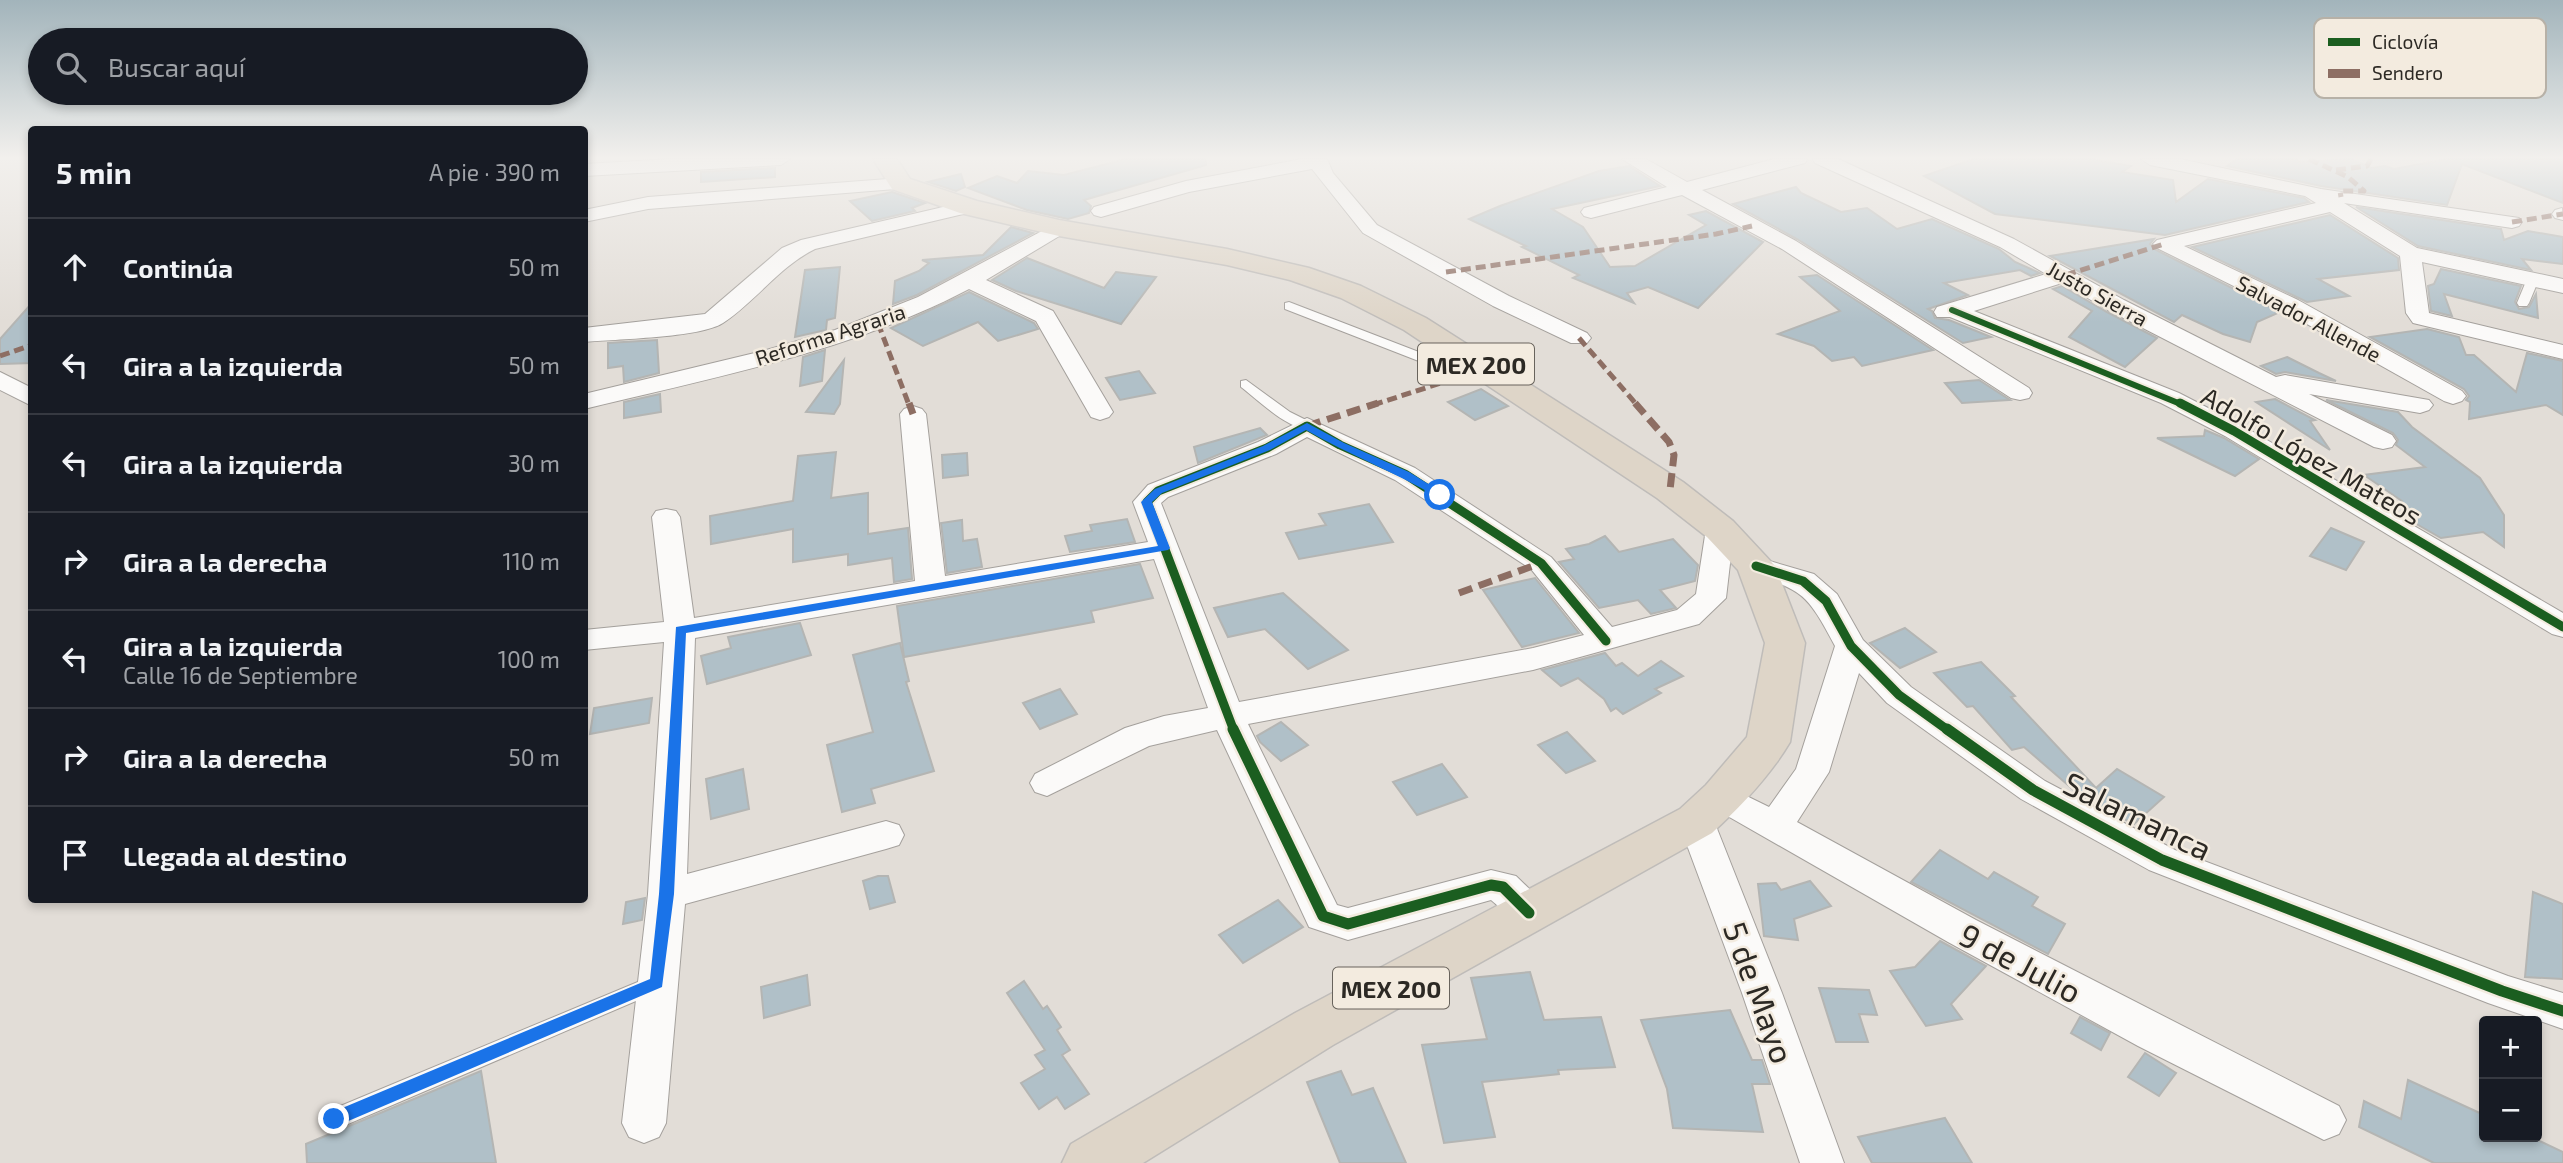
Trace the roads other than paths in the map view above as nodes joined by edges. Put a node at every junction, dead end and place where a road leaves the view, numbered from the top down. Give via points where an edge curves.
1 (943, 213) edge
2 (997, 213) edge
3 (1357, 213) edge
4 (1729, 213) edge
5 (1945, 213) edge
6 (2296, 213) edge
7 (2345, 213) edge
8 (2455, 213) edge
9 (2512, 222) dead end
10 (1059, 228) junction
11 (2410, 253) junction
12 (2066, 275) junction
13 (2533, 279) junction
14 (971, 281) junction
15 (2563, 286) edge
16 (2523, 303) dead end
17 (1289, 306) dead end
18 (1952, 310) junction
19 (1911, 323) junction
20 (588, 335) edge
21 (1579, 338) dead end
22 (2563, 352) edge
23 (1484, 369) junction
24 (2257, 378) junction
25 (0, 379) edge
26 (1246, 384) dead end
27 (2020, 393) dead end
28 (28, 396) edge
29 (2453, 397) dead end
30 (588, 401) edge
31 (2420, 405) dead end
32 (1100, 412) dead end
33 (913, 414) dead end
34 (1307, 426) junction
35 (2383, 441) dead end
36 (666, 517) dead end
37 (1720, 528) junction
38 (1164, 548) junction
39 (1756, 566) junction
40 (931, 588) junction
41 (2563, 627) edge
42 (680, 630) junction
43 (588, 640) edge
44 (1606, 641) junction
45 (1852, 646) junction
46 (1228, 718) junction
47 (1047, 783) dead end
48 (1709, 809) junction
49 (1775, 826) junction
50 (886, 835) dead end
51 (667, 894) junction
52 (1529, 912) junction
53 (657, 983) junction
54 (2563, 1011) edge
55 (334, 1119) dead end
56 (2324, 1120) dead end
57 (644, 1123) dead end
58 (1122, 1155) edge
59 (1822, 1163) edge

1 - 20 street via 808,244 790,253 713,319
2 - 10 highway, MEX 200
3 - 21 street via 1370,229 1501,302
4 - 19 street
5 - 12 street, Justo Sierra
6 - 29 street, Salvador Allende via 2164,244 2300,311
7 - 11 street
8 - 9 street
10 - 14 street, Reforma Agraria
10 - 23 highway, MEX 200 via 1299,274 1351,292 1415,324
11 - 13 street
11 - 22 street via 2417,313 2429,321
12 - 18 street
12 - 24 street, Justo Sierra
13 - 15 street
13 - 16 lane
14 - 30 street, Reforma Agraria via 878,323
14 - 32 street via 1045,316
17 - 23 lane via 1434,362
18 - 19 street
18 - 41 street, Adolfo López Mateos via 2170,398 2234,430
19 - 27 street
23 - 37 highway, MEX 200 via 1670,490
24 - 31 street, Justo Sierra
24 - 35 street, Justo Sierra
25 - 28 street
26 - 34 lane
33 - 40 street
34 - 38 street via 1267,448 1158,491 1147,502
34 - 44 street via 1405,474 1541,562
36 - 42 street
37 - 39 highway, MEX 200
37 - 44 street via 1711,598 1688,617
38 - 40 street
38 - 46 street
39 - 45 street, Salamanca via 1803,581 1826,601
39 - 48 highway, MEX 200 via 1785,643 1768,741
40 - 42 street
42 - 43 street
42 - 51 street
44 - 46 street
45 - 49 street via 1812,772
45 - 54 street, Salamanca via 1899,695 2033,790 2162,860
46 - 47 street via 1137,737
46 - 52 street via 1323,916 1348,924 1491,885 1503,887
48 - 49 street, 9 de Julio
48 - 52 highway, MEX 200
48 - 59 street, 5 de Mayo via 1762,993
49 - 56 street, 9 de Julio via 1962,931
50 - 51 street
51 - 53 street
52 - 58 highway, MEX 200 via 1314,1030
53 - 55 lane
53 - 57 street

